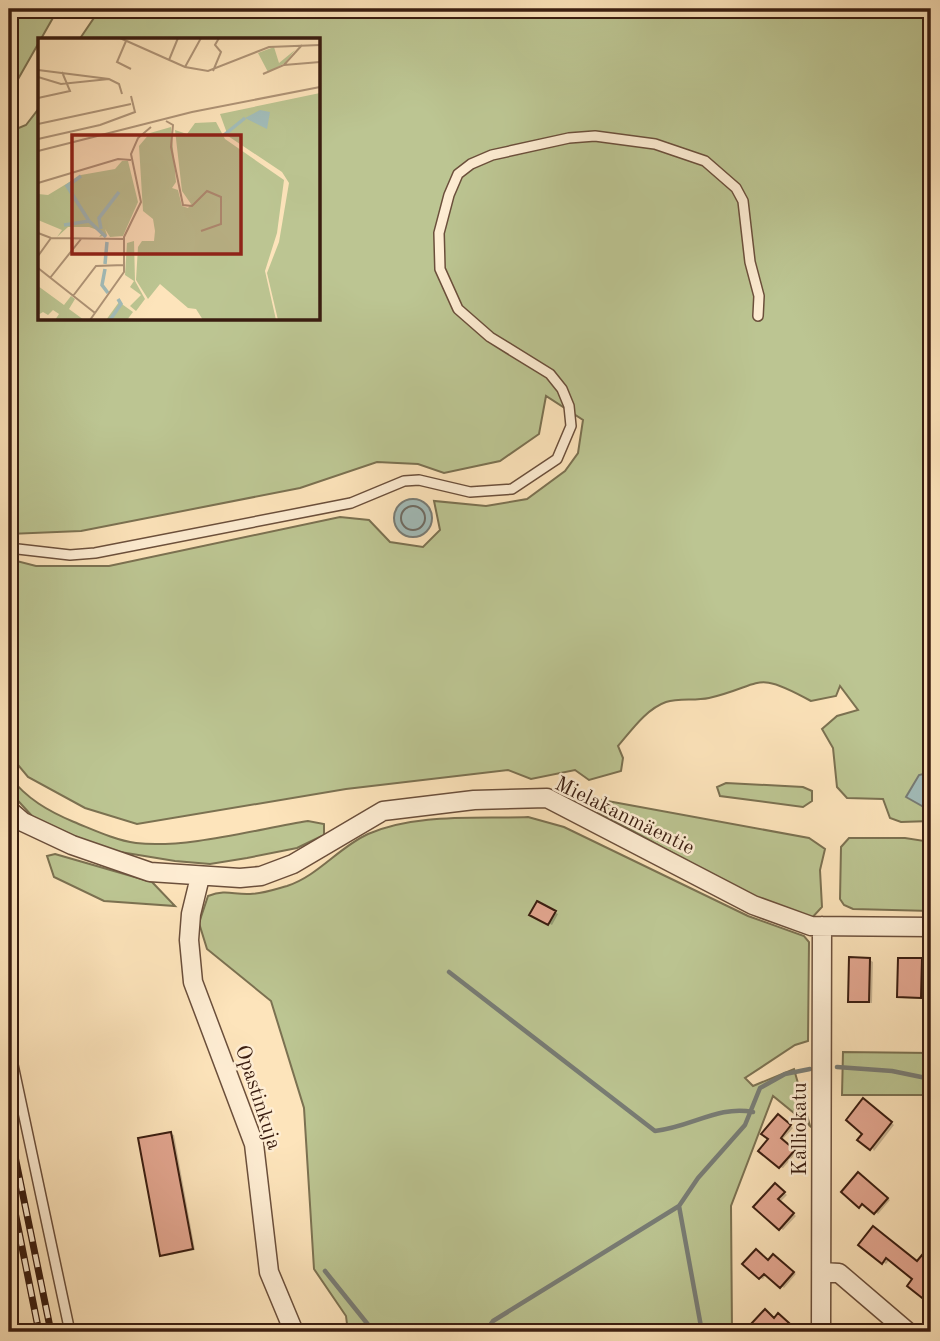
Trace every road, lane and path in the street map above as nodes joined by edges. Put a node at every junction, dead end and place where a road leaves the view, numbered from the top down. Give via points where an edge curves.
1 (758, 316) dead end
2 (9, 548) edge
3 (9, 810) edge
4 (200, 877) junction
5 (822, 926) junction
6 (931, 927) edge
7 (9, 1046) edge
8 (822, 1272) junction
9 (70, 1332) edge
10 (294, 1332) edge
11 (821, 1332) edge
12 (908, 1332) edge

1 - 2 lane via 759,296 743,201 736,188 705,161 655,144 595,136 492,155 458,174 439,233 440,269 458,309 490,337 550,374 562,389 571,426 557,459 512,489 470,492 404,481 351,503 95,553
3 - 4 street, Mielakanmäentie via 23,822 72,845 149,872
4 - 5 street, Mielakanmäentie via 261,876 293,864 383,811 547,797 753,905
4 - 10 street, Opastinkuja via 189,940 193,982 254,1144 269,1272
5 - 6 street, Mielakanmäentie
5 - 8 street, Kalliokatu
7 - 9 lane
8 - 11 street, Kalliokatu
8 - 12 street via 839,1273

